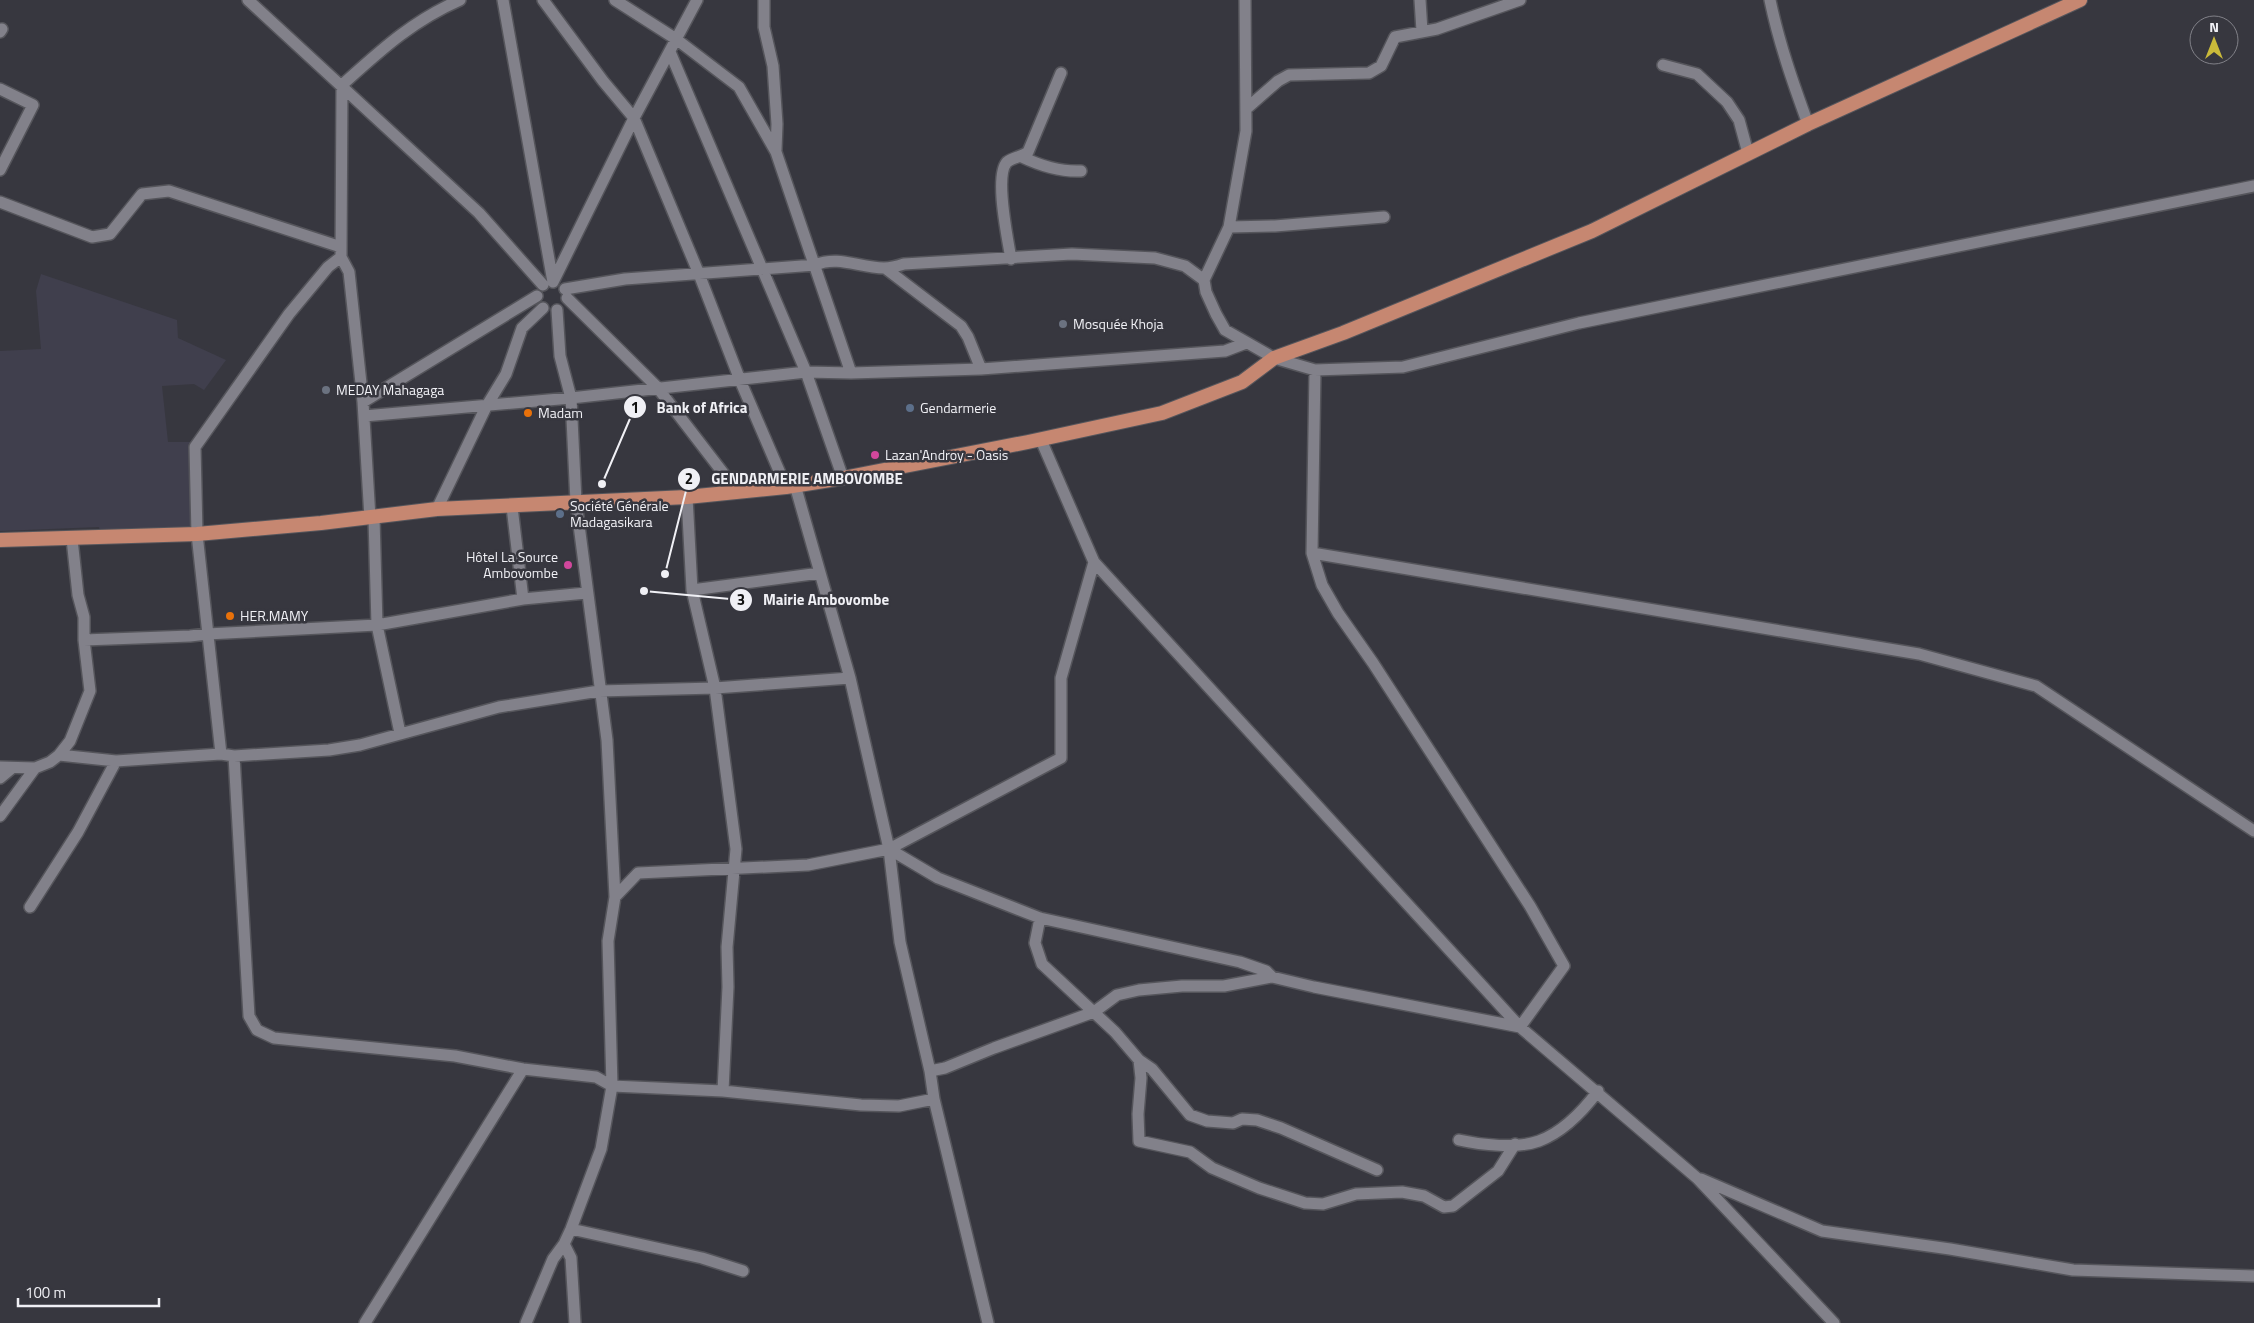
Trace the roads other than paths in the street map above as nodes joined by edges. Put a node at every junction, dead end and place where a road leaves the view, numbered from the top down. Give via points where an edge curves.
1 (248, 0) edge
2 (460, 0) edge
3 (503, 0) edge
4 (543, 0) edge
5 (615, 0) edge
6 (697, 0) edge
7 (764, 0) edge
8 (1245, 0) edge
9 (1420, 0) edge
10 (1520, 0) edge
11 (1770, 0) edge
12 (2080, 0) edge
13 (1422, 32) junction
14 (676, 40) junction
15 (670, 52) junction
16 (1663, 65) dead end
17 (1060, 73) dead end
18 (342, 85) junction
19 (0, 89) edge
20 (1246, 109) junction
21 (634, 118) junction
22 (1808, 124) junction
23 (776, 152) junction
24 (1748, 153) junction
25 (1022, 157) junction
26 (0, 170) edge
27 (1081, 171) dead end
28 (2254, 186) edge
29 (0, 202) edge
30 (1384, 217) dead end
31 (1229, 227) junction
32 (341, 252) junction
33 (1011, 259) junction
34 (815, 265) junction
35 (884, 268) junction
36 (761, 269) junction
37 (699, 274) junction
38 (1204, 280) junction
39 (548, 283) junction
40 (566, 293) junction
41 (538, 296) junction
42 (543, 308) junction
43 (557, 310) junction
44 (1246, 343) junction
45 (1274, 358) junction
46 (980, 369) junction
47 (1315, 370) junction
48 (806, 372) junction
49 (851, 373) junction
50 (740, 380) junction
51 (657, 387) junction
52 (571, 398) junction
53 (363, 402) junction
54 (486, 407) junction
55 (364, 416) junction
56 (1041, 440) junction
57 (843, 478) junction
58 (790, 486) junction
59 (736, 492) junction
60 (687, 497) junction
61 (576, 502) junction
62 (512, 507) junction
63 (437, 510) junction
64 (372, 518) junction
65 (197, 534) junction
66 (0, 540) edge
67 (72, 540) junction
68 (1312, 553) junction
69 (1094, 562) junction
70 (820, 573) junction
71 (692, 590) junction
72 (586, 593) junction
73 (523, 599) junction
74 (377, 625) junction
75 (207, 634) junction
76 (84, 640) junction
77 (850, 678) junction
78 (715, 688) junction
79 (599, 691) junction
80 (400, 733) junction
81 (221, 754) junction
82 (59, 755) junction
83 (234, 756) junction
84 (116, 761) junction
85 (6, 768) edge
86 (35, 768) junction
87 (0, 778) edge
88 (0, 816) edge
89 (2254, 831) edge
90 (889, 849) junction
91 (735, 867) junction
92 (615, 897) junction
93 (30, 906) dead end
94 (1040, 918) junction
95 (1272, 977) junction
96 (1094, 1012) junction
97 (1520, 1026) junction
98 (1140, 1060) junction
99 (524, 1069) junction
100 (930, 1072) junction
101 (612, 1086) junction
102 (723, 1091) junction
103 (1598, 1092) junction
104 (934, 1100) junction
105 (1459, 1140) dead end
106 (1515, 1144) junction
107 (1377, 1170) dead end
108 (1698, 1178) junction
109 (571, 1229) junction
110 (564, 1244) junction
111 (743, 1271) dead end
112 (2254, 1276) edge
113 (365, 1323) edge
114 (526, 1323) edge
115 (575, 1323) edge
116 (988, 1323) edge
117 (1834, 1323) edge

1 - 18 street
2 - 18 street via 397,36
3 - 39 street
4 - 21 street
5 - 14 street
6 - 14 street
7 - 23 street via 764,27 773,66
8 - 20 street
9 - 13 street
10 - 13 street
11 - 22 street via 1790,75
12 - 22 main road
13 - 20 street via 1395,37 1381,66 1369,73 1289,75
14 - 15 street
14 - 23 street via 739,86
15 - 21 street
15 - 36 street
16 - 24 street via 1697,74 1727,102 1739,120
17 - 25 street via 1034,140
18 - 32 street
18 - 39 street via 479,213
19 - 26 street via 33,105
20 - 31 street via 1246,131
21 - 37 street
21 - 39 street
22 - 24 main road
23 - 34 street
24 - 45 main road via 1592,231
25 - 27 street via 1065,171
25 - 33 street via 1008,162 1002,176
28 - 47 street via 1598,319 1403,367
29 - 32 street via 92,237 110,234 142,194 169,191
30 - 31 street
31 - 38 street
32 - 53 street via 349,272
32 - 65 street via 289,314 195,447
33 - 35 street via 904,264
33 - 38 street via 1072,254 1154,258 1185,266
34 - 35 street via 835,260
34 - 36 street
34 - 49 street
35 - 46 street via 961,326
36 - 37 street
36 - 48 street
37 - 40 street via 625,279
37 - 50 street
38 - 44 street via 1206,292 1225,330
39 - 40 street
39 - 41 street
40 - 43 street via 562,307
40 - 51 street
41 - 42 street
41 - 53 street
42 - 43 street
42 - 54 street via 522,328 506,374
43 - 52 street via 560,356
44 - 45 street
44 - 46 street via 1225,351
45 - 47 street
45 - 56 main road via 1242,382 1162,412
46 - 49 street
47 - 68 street
48 - 49 street
48 - 50 street
48 - 57 street
50 - 51 street
50 - 58 street
51 - 52 street
51 - 59 street
52 - 54 street
52 - 61 street
53 - 55 street
54 - 55 street
54 - 63 street
55 - 64 street
56 - 57 main road
56 - 69 street
57 - 58 main road
58 - 59 main road
58 - 70 street
59 - 60 main road
60 - 61 main road
60 - 71 street
61 - 62 main road
61 - 72 street
62 - 63 main road
62 - 73 street
63 - 64 main road
64 - 65 main road
64 - 74 street
65 - 67 main road
65 - 75 street
66 - 67 main road
67 - 76 street via 78,595 84,617
68 - 89 street via 1919,654 2036,686
68 - 97 street via 1322,585 1338,613 1497,854 1564,966
69 - 90 street via 1061,678 1061,758
69 - 97 street
70 - 71 street
70 - 77 street
71 - 78 street
72 - 73 street
72 - 79 street
73 - 74 street
74 - 75 street
74 - 80 street
75 - 76 street
75 - 81 street
76 - 82 street via 90,691 74,733
77 - 78 street
77 - 90 street
78 - 79 street
78 - 91 street via 736,849
79 - 80 street via 499,707
79 - 92 street via 607,740
80 - 83 street via 328,750
81 - 83 street
81 - 84 street
82 - 84 street
82 - 86 street
83 - 99 street via 249,1016 257,1030 274,1038 455,1056
84 - 93 street via 78,832
85 - 86 street
85 - 87 street
86 - 88 street
90 - 91 street via 808,864
90 - 94 street via 938,878
90 - 100 street via 900,942
91 - 92 street via 638,873
91 - 102 street via 727,947
92 - 101 street via 608,941
94 - 95 street via 1240,962
94 - 96 street via 1036,943 1042,964
95 - 96 street via 1224,986 1139,990 1117,995
95 - 97 street
96 - 98 street
96 - 100 street
97 - 103 street
98 - 106 street via 1139,1141 1190,1152 1212,1168 1305,1203 1323,1204 1356,1194 1402,1192 1424,1196 1444,1207 1453,1206 1498,1171
98 - 107 street via 1152,1069 1190,1115 1207,1121 1233,1123 1242,1119 1257,1120
99 - 101 street via 596,1077
99 - 113 street
100 - 104 street
101 - 102 street
101 - 109 street via 600,1149
102 - 104 street via 861,1105 899,1106
103 - 106 street via 1564,1127 1539,1141
103 - 108 street
104 - 116 street
105 - 106 street via 1488,1146
108 - 112 street via 1822,1231 2073,1270
108 - 117 street
109 - 110 street
109 - 111 street via 702,1258
110 - 114 street via 553,1259
110 - 115 street via 572,1258

